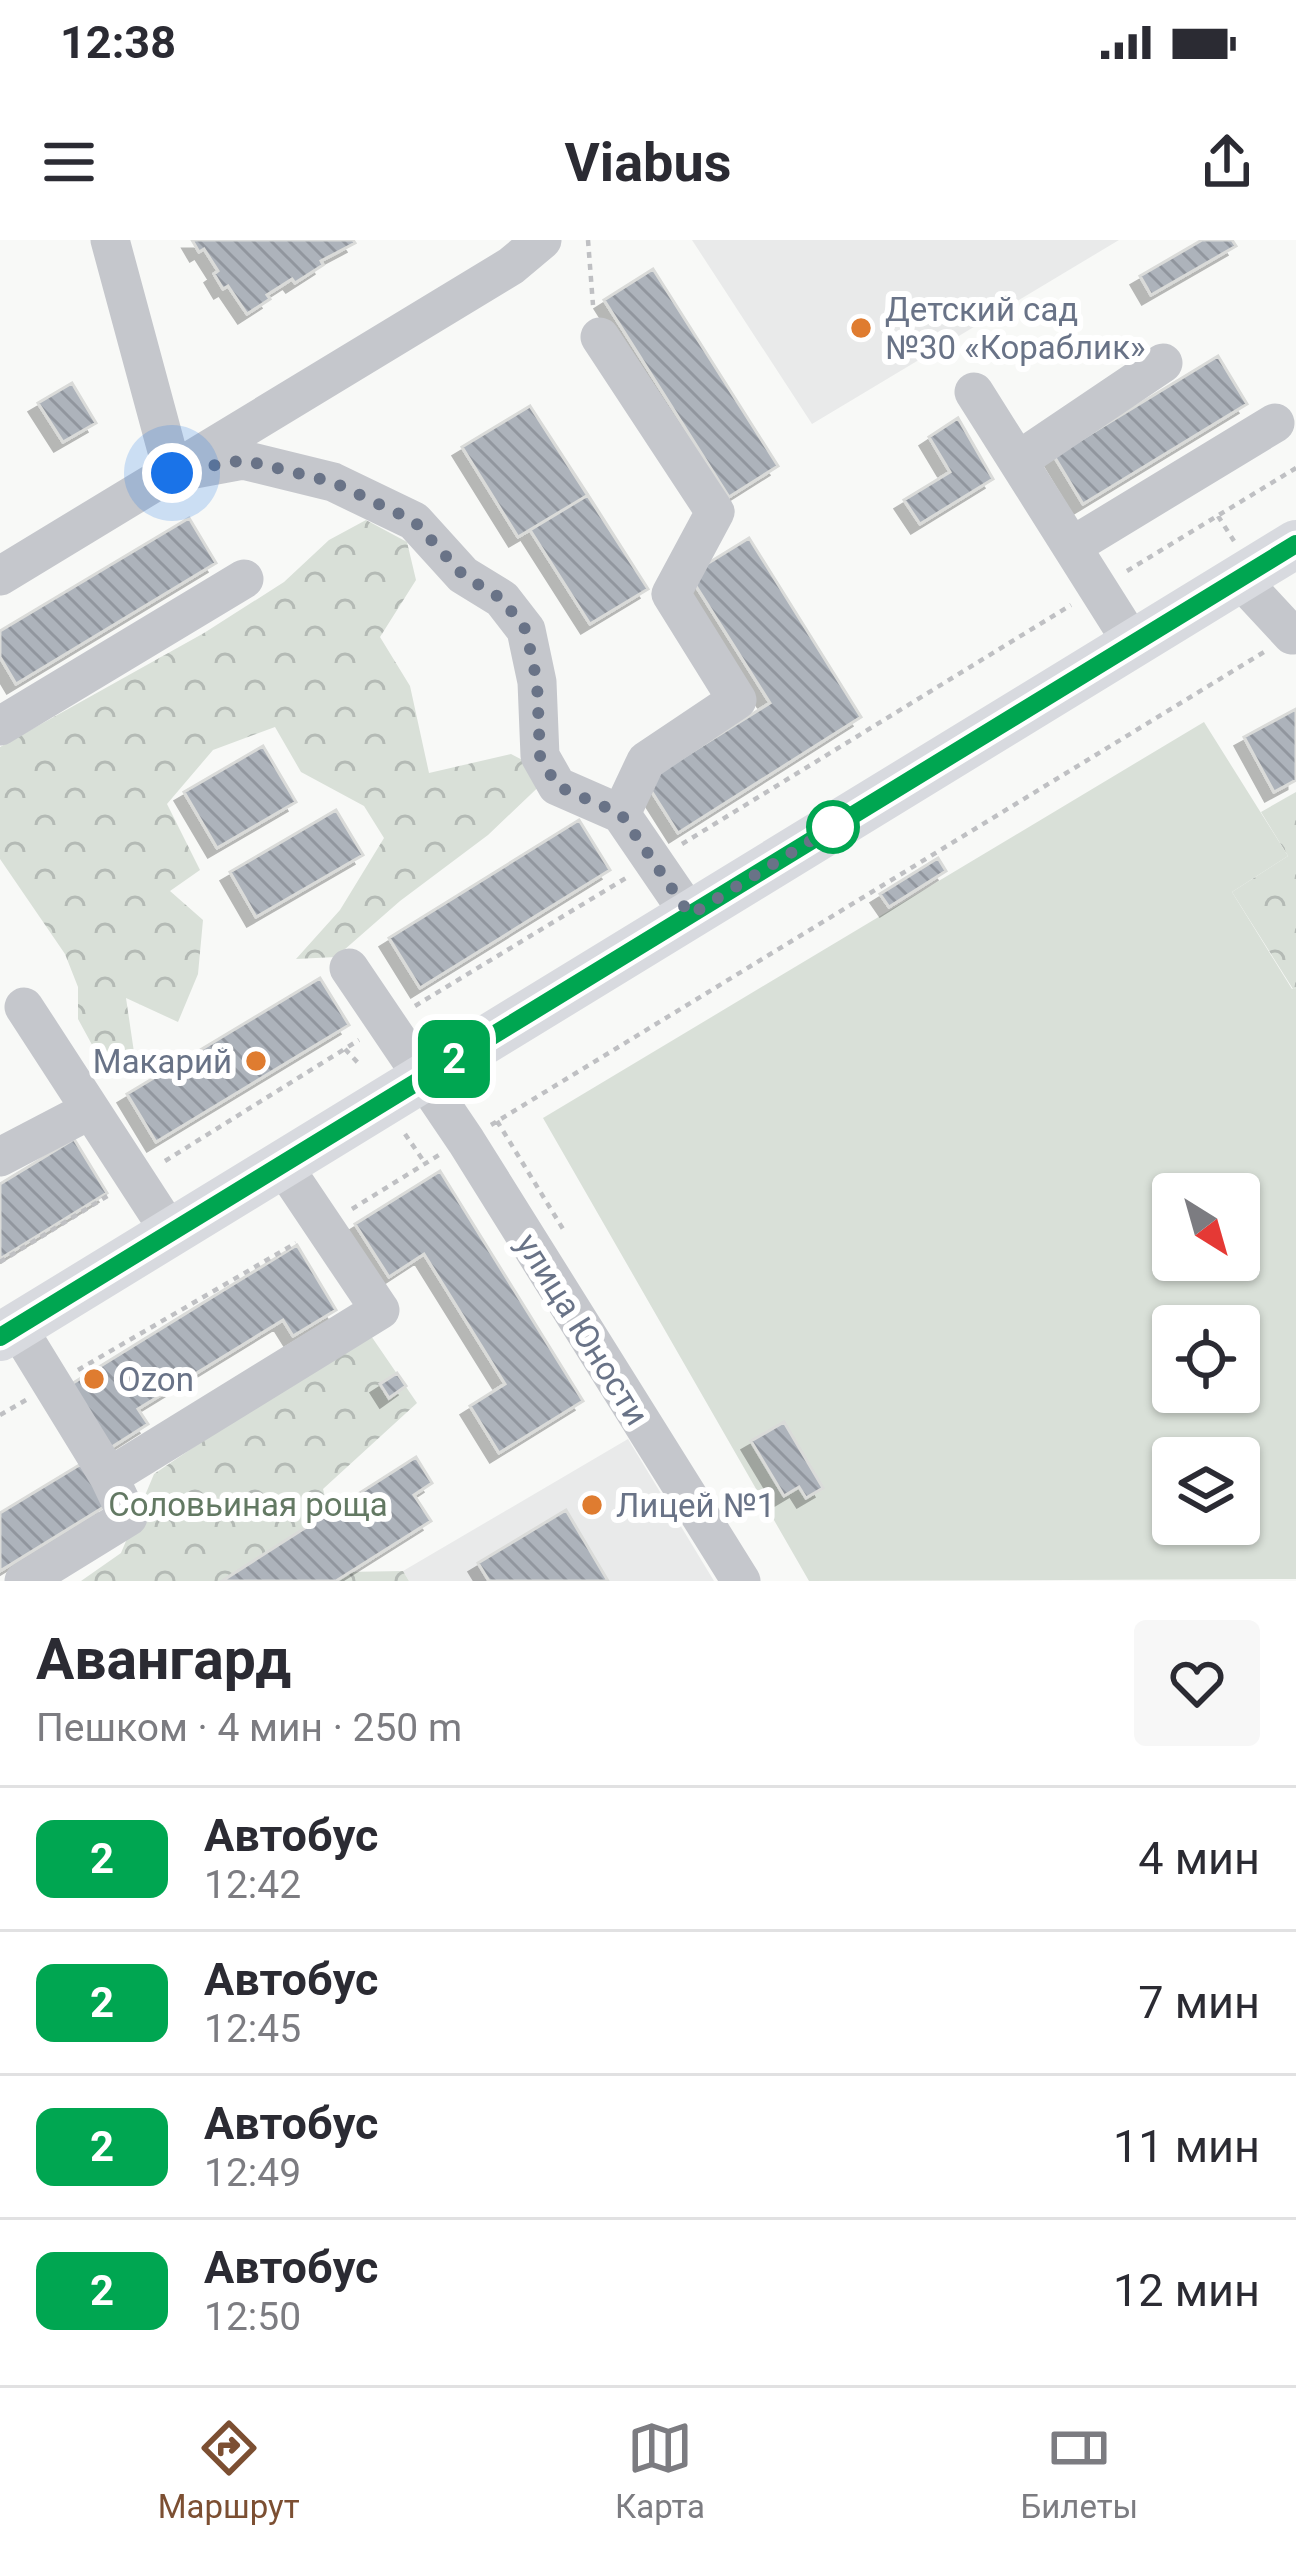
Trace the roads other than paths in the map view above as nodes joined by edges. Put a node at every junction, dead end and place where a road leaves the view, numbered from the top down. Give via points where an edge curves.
1 (110, 240) edge
2 (542, 240) edge
3 (600, 338) road end
4 (1163, 363) dead end
5 (974, 392) dead end
6 (1276, 424) dead end
7 (1019, 460) junction
8 (172, 473) junction
9 (1296, 544) edge
10 (1074, 545) junction
11 (0, 576) edge
12 (1240, 578) junction
13 (244, 579) dead end
14 (1294, 636) edge
15 (1133, 644) junction
16 (4, 715) edge
17 (621, 814) junction
18 (690, 915) junction
19 (349, 968) dead end
20 (24, 1007) dead end
21 (424, 1078) junction
22 (91, 1110) junction
23 (0, 1157) edge
24 (282, 1164) junction
25 (170, 1232) junction
26 (9, 1332) edge
27 (110, 1477) junction
28 (25, 1581) edge
29 (741, 1581) edge

1 - 8 street
2 - 8 street
3 - 17 street via 715,512 670,594 737,700 646,760
4 - 7 street
5 - 7 street
6 - 10 street
7 - 10 street
8 - 11 street
8 - 17 street via 244,460 333,482 414,521 526,630 540,756 557,786
9 - 12 main road
10 - 15 street
12 - 14 street
12 - 15 main road
13 - 16 street
15 - 18 main road
17 - 18 street
18 - 21 main road
19 - 21 street, улица Юности
20 - 22 street
21 - 24 main road
21 - 29 street, улица Юности
22 - 23 street
22 - 25 street
24 - 25 main road
24 - 27 street via 380,1310
25 - 26 main road
26 - 27 street via 53,1384
27 - 28 street via 128,1517

